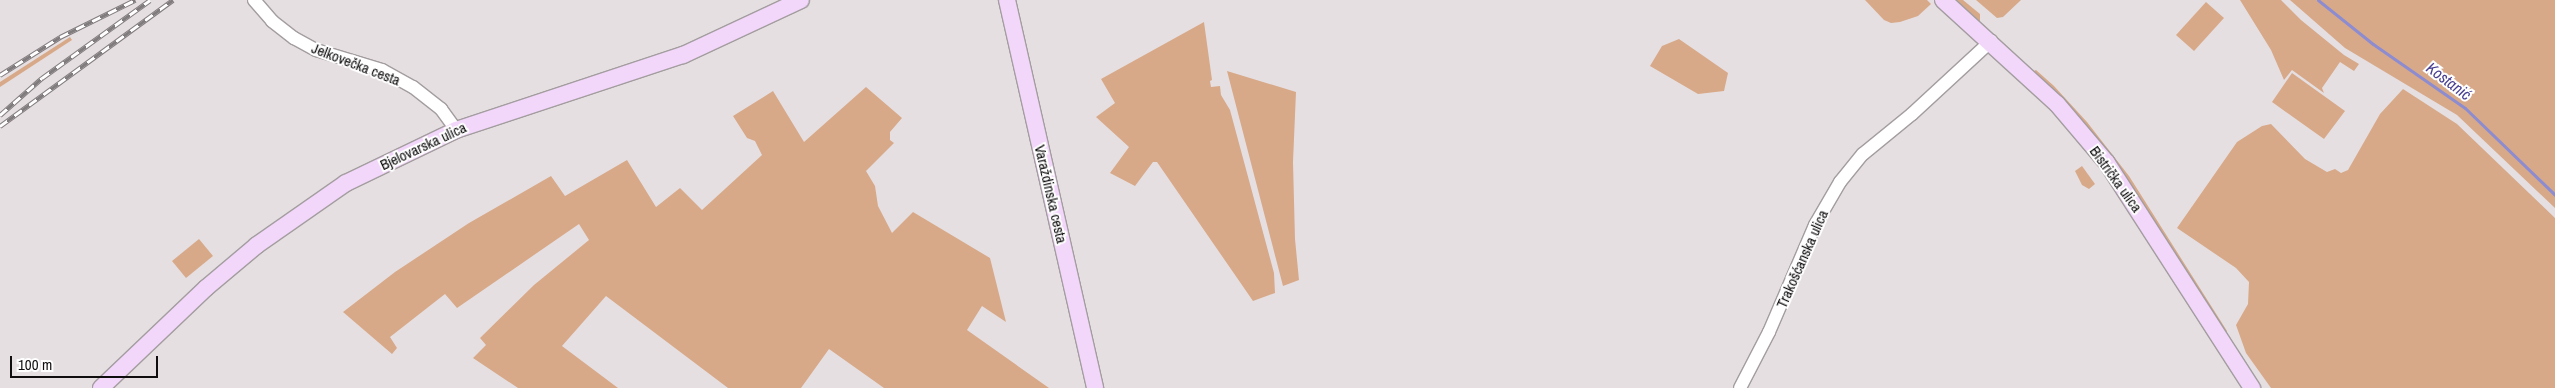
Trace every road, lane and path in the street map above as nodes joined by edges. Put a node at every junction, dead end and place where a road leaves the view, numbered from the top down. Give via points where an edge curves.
1 (254, 0) edge
2 (801, 0) edge
3 (1007, 0) edge
4 (1943, 0) edge
5 (1991, 41) junction
6 (456, 130) junction
7 (101, 388) edge
8 (1095, 388) edge
9 (1740, 388) edge
10 (2252, 388) edge

1 - 6 street, Jelkovečka cesta via 272,21 316,50 382,70 414,87 441,109
2 - 6 main road, Bjelovarska ulica via 683,55
3 - 8 main road, Varaždinska cesta
4 - 5 main road, Bistrička ulica
5 - 9 street, Trakošćanska ulica via 1863,154 1840,182 1815,225 1777,316
5 - 10 main road, Bistrička ulica via 2058,104 2107,163
6 - 7 main road, Bjelovarska ulica via 346,183 271,234 206,288

